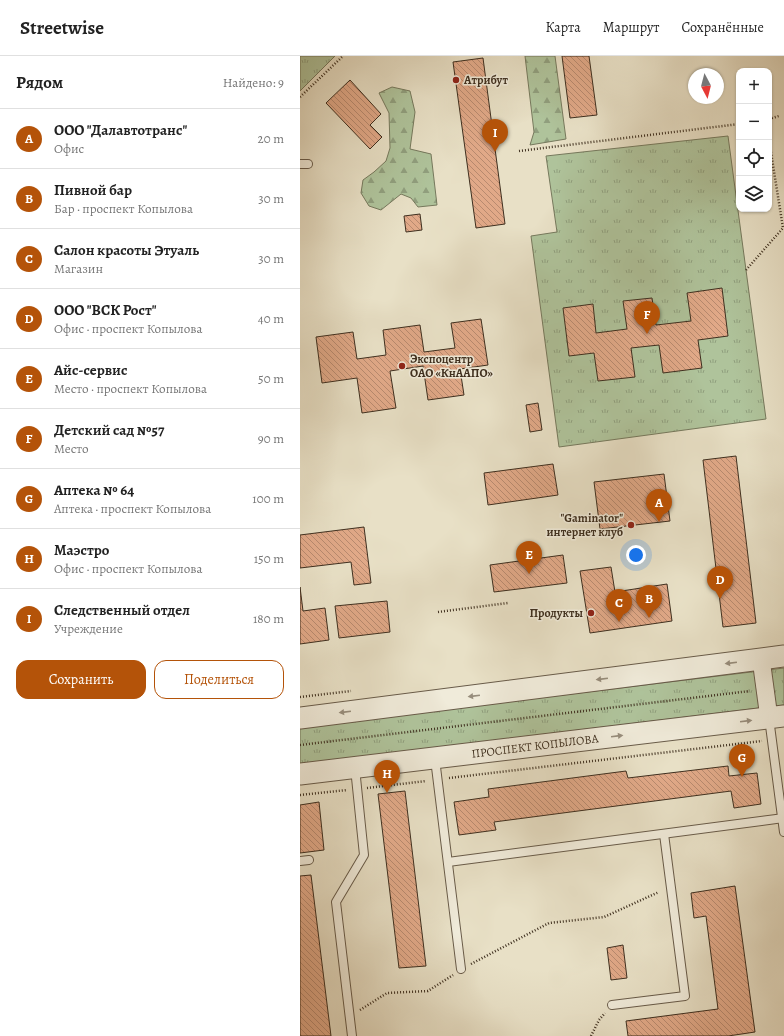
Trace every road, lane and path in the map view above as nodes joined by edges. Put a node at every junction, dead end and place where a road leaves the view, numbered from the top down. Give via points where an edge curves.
1 (343, 56) edge
2 (300, 97) edge
3 (779, 116) dead end
4 (772, 118) edge
5 (736, 124) edge
6 (519, 151) dead end
7 (772, 159) edge
8 (746, 270) dead end
9 (508, 603) dead end
10 (438, 612) dead end
11 (784, 656) edge
12 (761, 659) junction
13 (765, 689) junction
14 (777, 717) edge
15 (300, 718) edge
16 (772, 739) junction
17 (300, 745) edge
18 (434, 758) junction
19 (355, 768) junction
20 (300, 774) edge
21 (437, 779) junction
22 (357, 789) junction
23 (300, 795) edge
24 (783, 818) edge
25 (784, 832) edge
26 (664, 834) junction
27 (309, 860) dead end
28 (300, 861) edge
29 (448, 862) junction
30 (671, 886) junction
31 (461, 969) junction
32 (612, 1006) joint
33 (350, 1017) junction
34 (352, 1036) edge
35 (591, 1036) edge

1 - 2 path
3 - 4 path
5 - 6 path
7 - 8 path via 783,228
9 - 10 path
11 - 12 street
12 - 13 street
12 -> 15 street
13 - 14 street
13 - 17 path
14 - 16 lane
18 -> 14 street, ПРОСПЕКТ КОПЫЛОВА
16 - 21 path
16 - 24 lane
18 - 19 street, ПРОСПЕКТ КОПЫЛОВА
18 - 21 lane
19 - 20 street, ПРОСПЕКТ КОПЫЛОВА
19 - 22 lane
21 - 22 path
21 - 29 lane
22 - 23 path
22 - 33 lane via 364,855 336,902
24 - 25 lane
24 - 26 lane
26 - 29 lane
26 - 30 lane
27 - 28 lane
29 - 31 lane
30 - 31 path via 604,917 549,923
30 - 32 lane via 685,996
31 - 33 path via 428,991 387,993
32 - 35 path via 599,1020
33 - 34 lane

